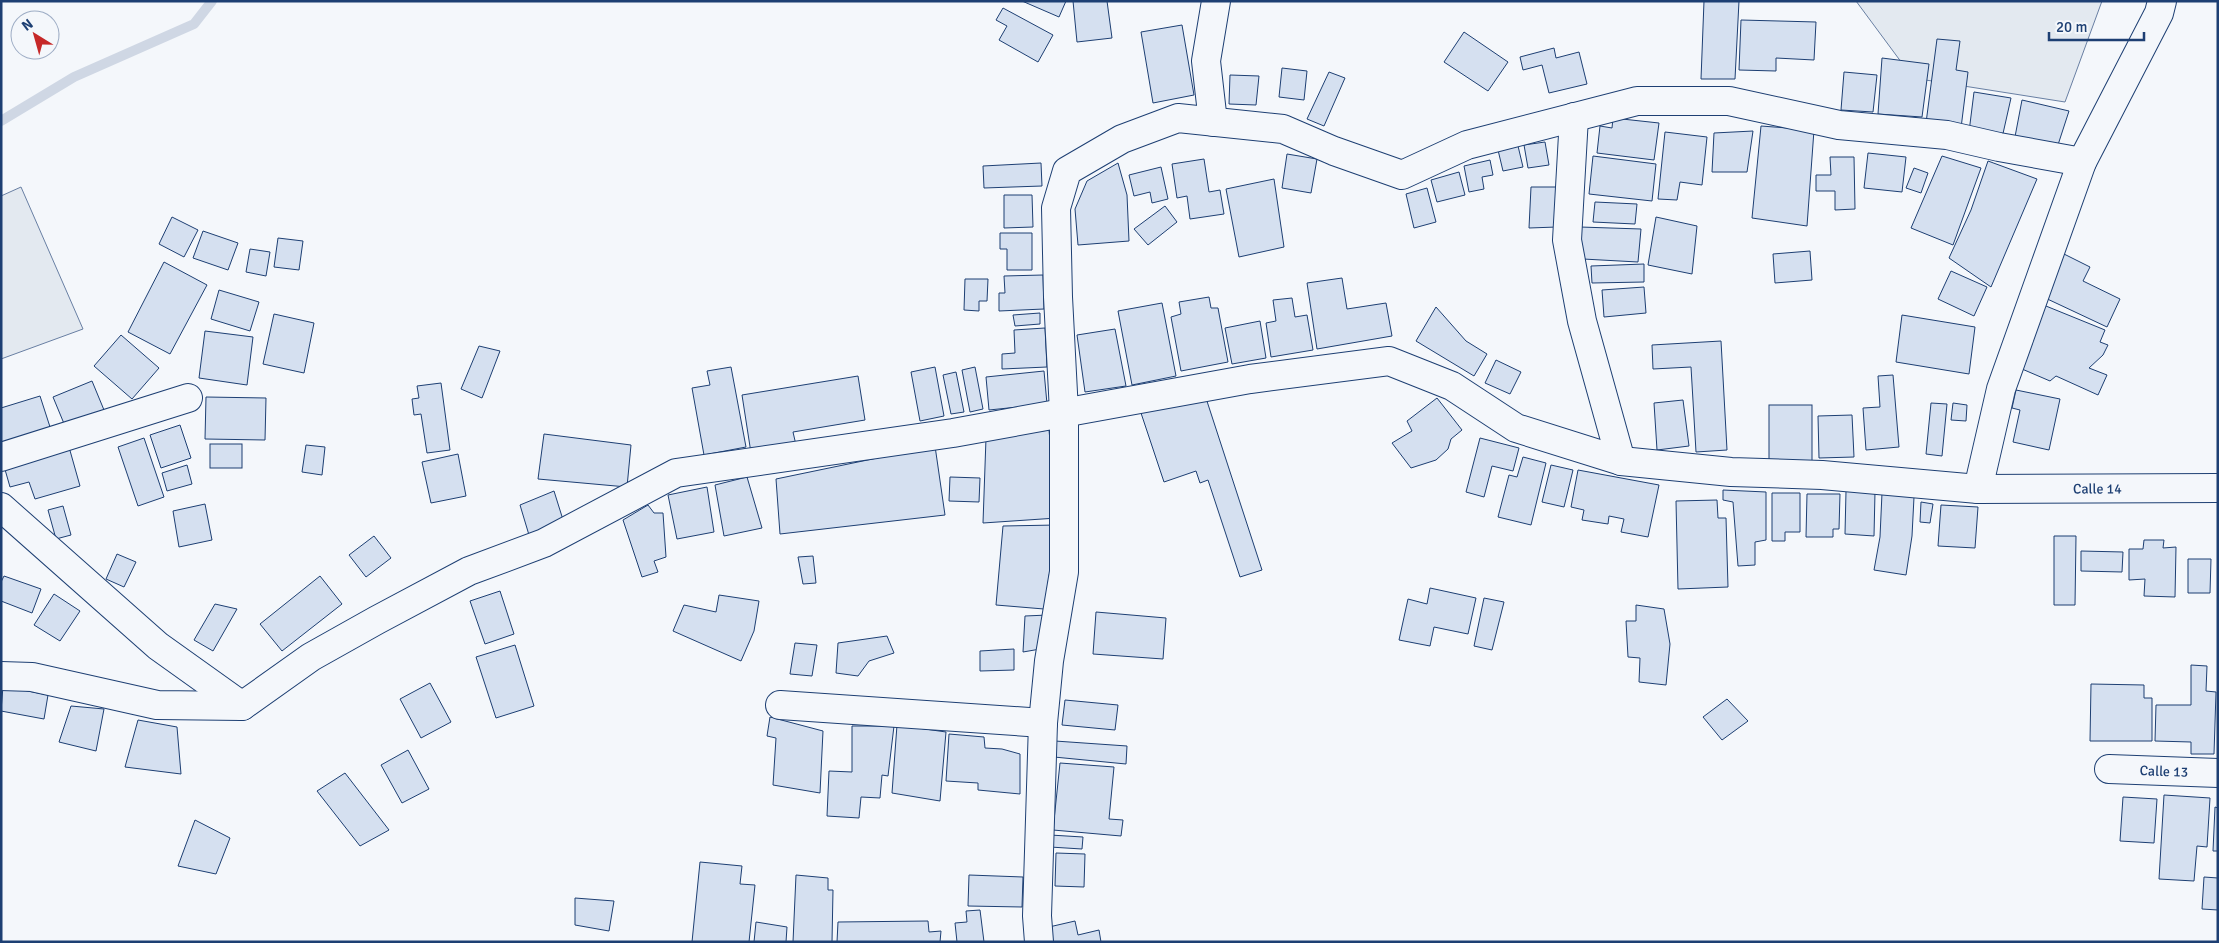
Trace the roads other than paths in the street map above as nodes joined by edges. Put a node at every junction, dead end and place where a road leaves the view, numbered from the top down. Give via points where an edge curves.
1 (1216, 1) edge
2 (2162, 1) edge
3 (1574, 117) junction
4 (1213, 122) junction
5 (2082, 162) junction
6 (188, 398) dead end
7 (1064, 412) junction
8 (1, 457) edge
9 (1621, 461) junction
10 (2218, 488) edge
11 (1978, 489) junction
12 (1, 507) edge
13 (1, 676) edge
14 (242, 706) junction
15 (780, 706) dead end
16 (1042, 723) junction
17 (2109, 769) dead end
18 (2218, 773) edge
19 (1039, 942) edge

1 - 4 street via 1206,61
2 - 5 street via 2159,13
3 - 4 street via 1467,145 1402,175 1283,129
3 - 5 street via 1637,101 1729,101 1838,125 1947,134 1999,148
3 - 9 street via 1567,240 1582,321
4 - 7 street via 1178,118 1122,139 1067,171 1056,208
5 - 11 street via 2001,389
6 - 8 street
7 - 9 street, Calle 14 via 1250,379 1389,361 1452,386 1516,428
7 - 14 street, Calle 14 via 944,434 676,472 544,543 469,571 378,620 311,657
7 - 16 street via 1064,572
9 - 11 street, Calle 14
10 - 11 street, Calle 14
12 - 14 street via 158,646
13 - 14 street via 32,677 157,705
15 - 16 street
16 - 19 street
17 - 18 street, Calle 13

